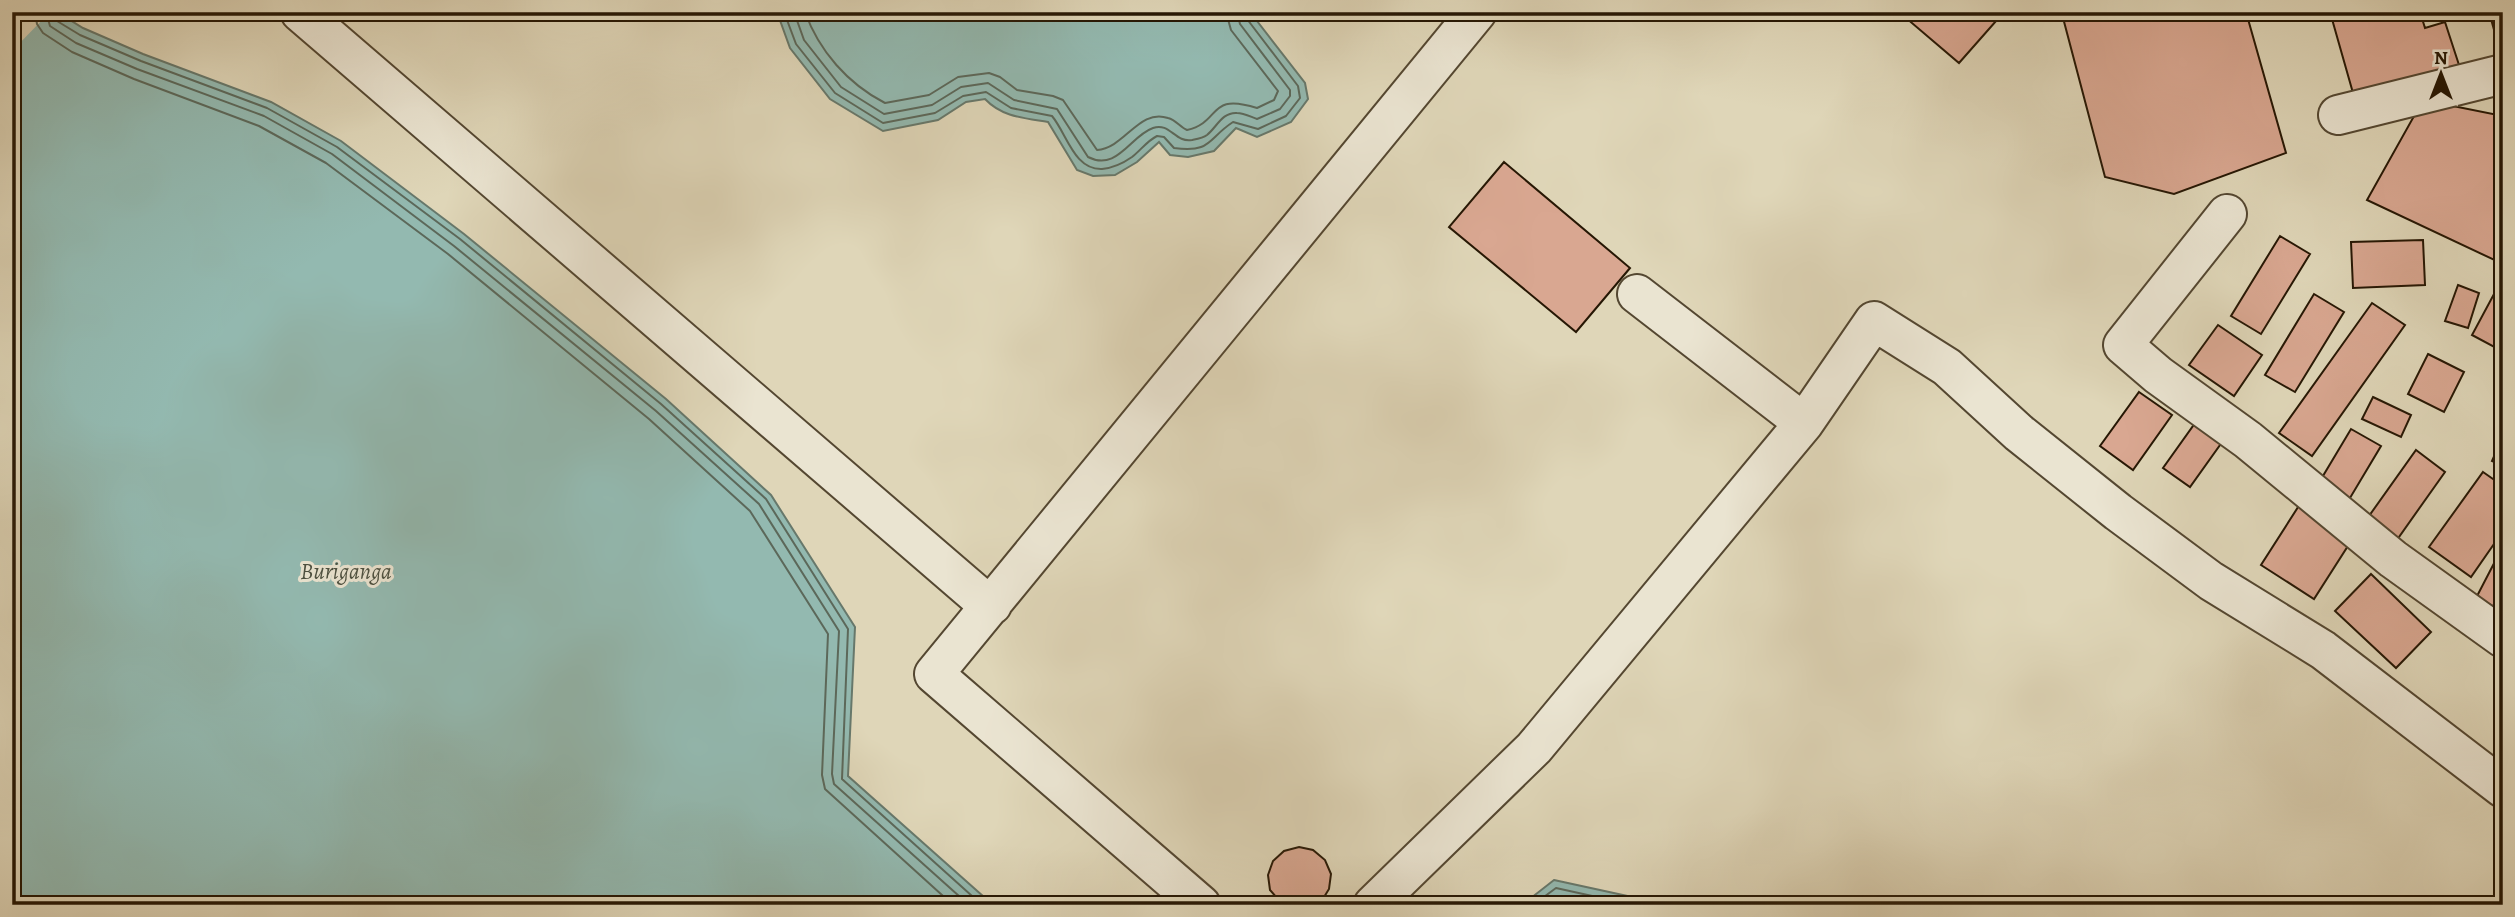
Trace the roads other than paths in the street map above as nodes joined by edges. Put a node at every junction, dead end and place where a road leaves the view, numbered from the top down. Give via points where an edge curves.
1 (300, 12) edge
2 (1476, 12) edge
3 (2503, 74) edge
4 (2338, 115) dead end
5 (2227, 214) dead end
6 (1637, 294) dead end
7 (1804, 423) junction
8 (992, 605) junction
9 (2503, 638) edge
10 (2503, 788) edge
11 (1201, 905) edge
12 (1373, 905) edge

1 - 8 street
2 - 8 street
3 - 4 street
5 - 9 street via 2123,345 2393,559
6 - 7 street
7 - 10 street via 1874,321 1947,368 2118,512 2211,581 2323,650
7 - 12 street via 1534,748
8 - 11 street via 934,674

